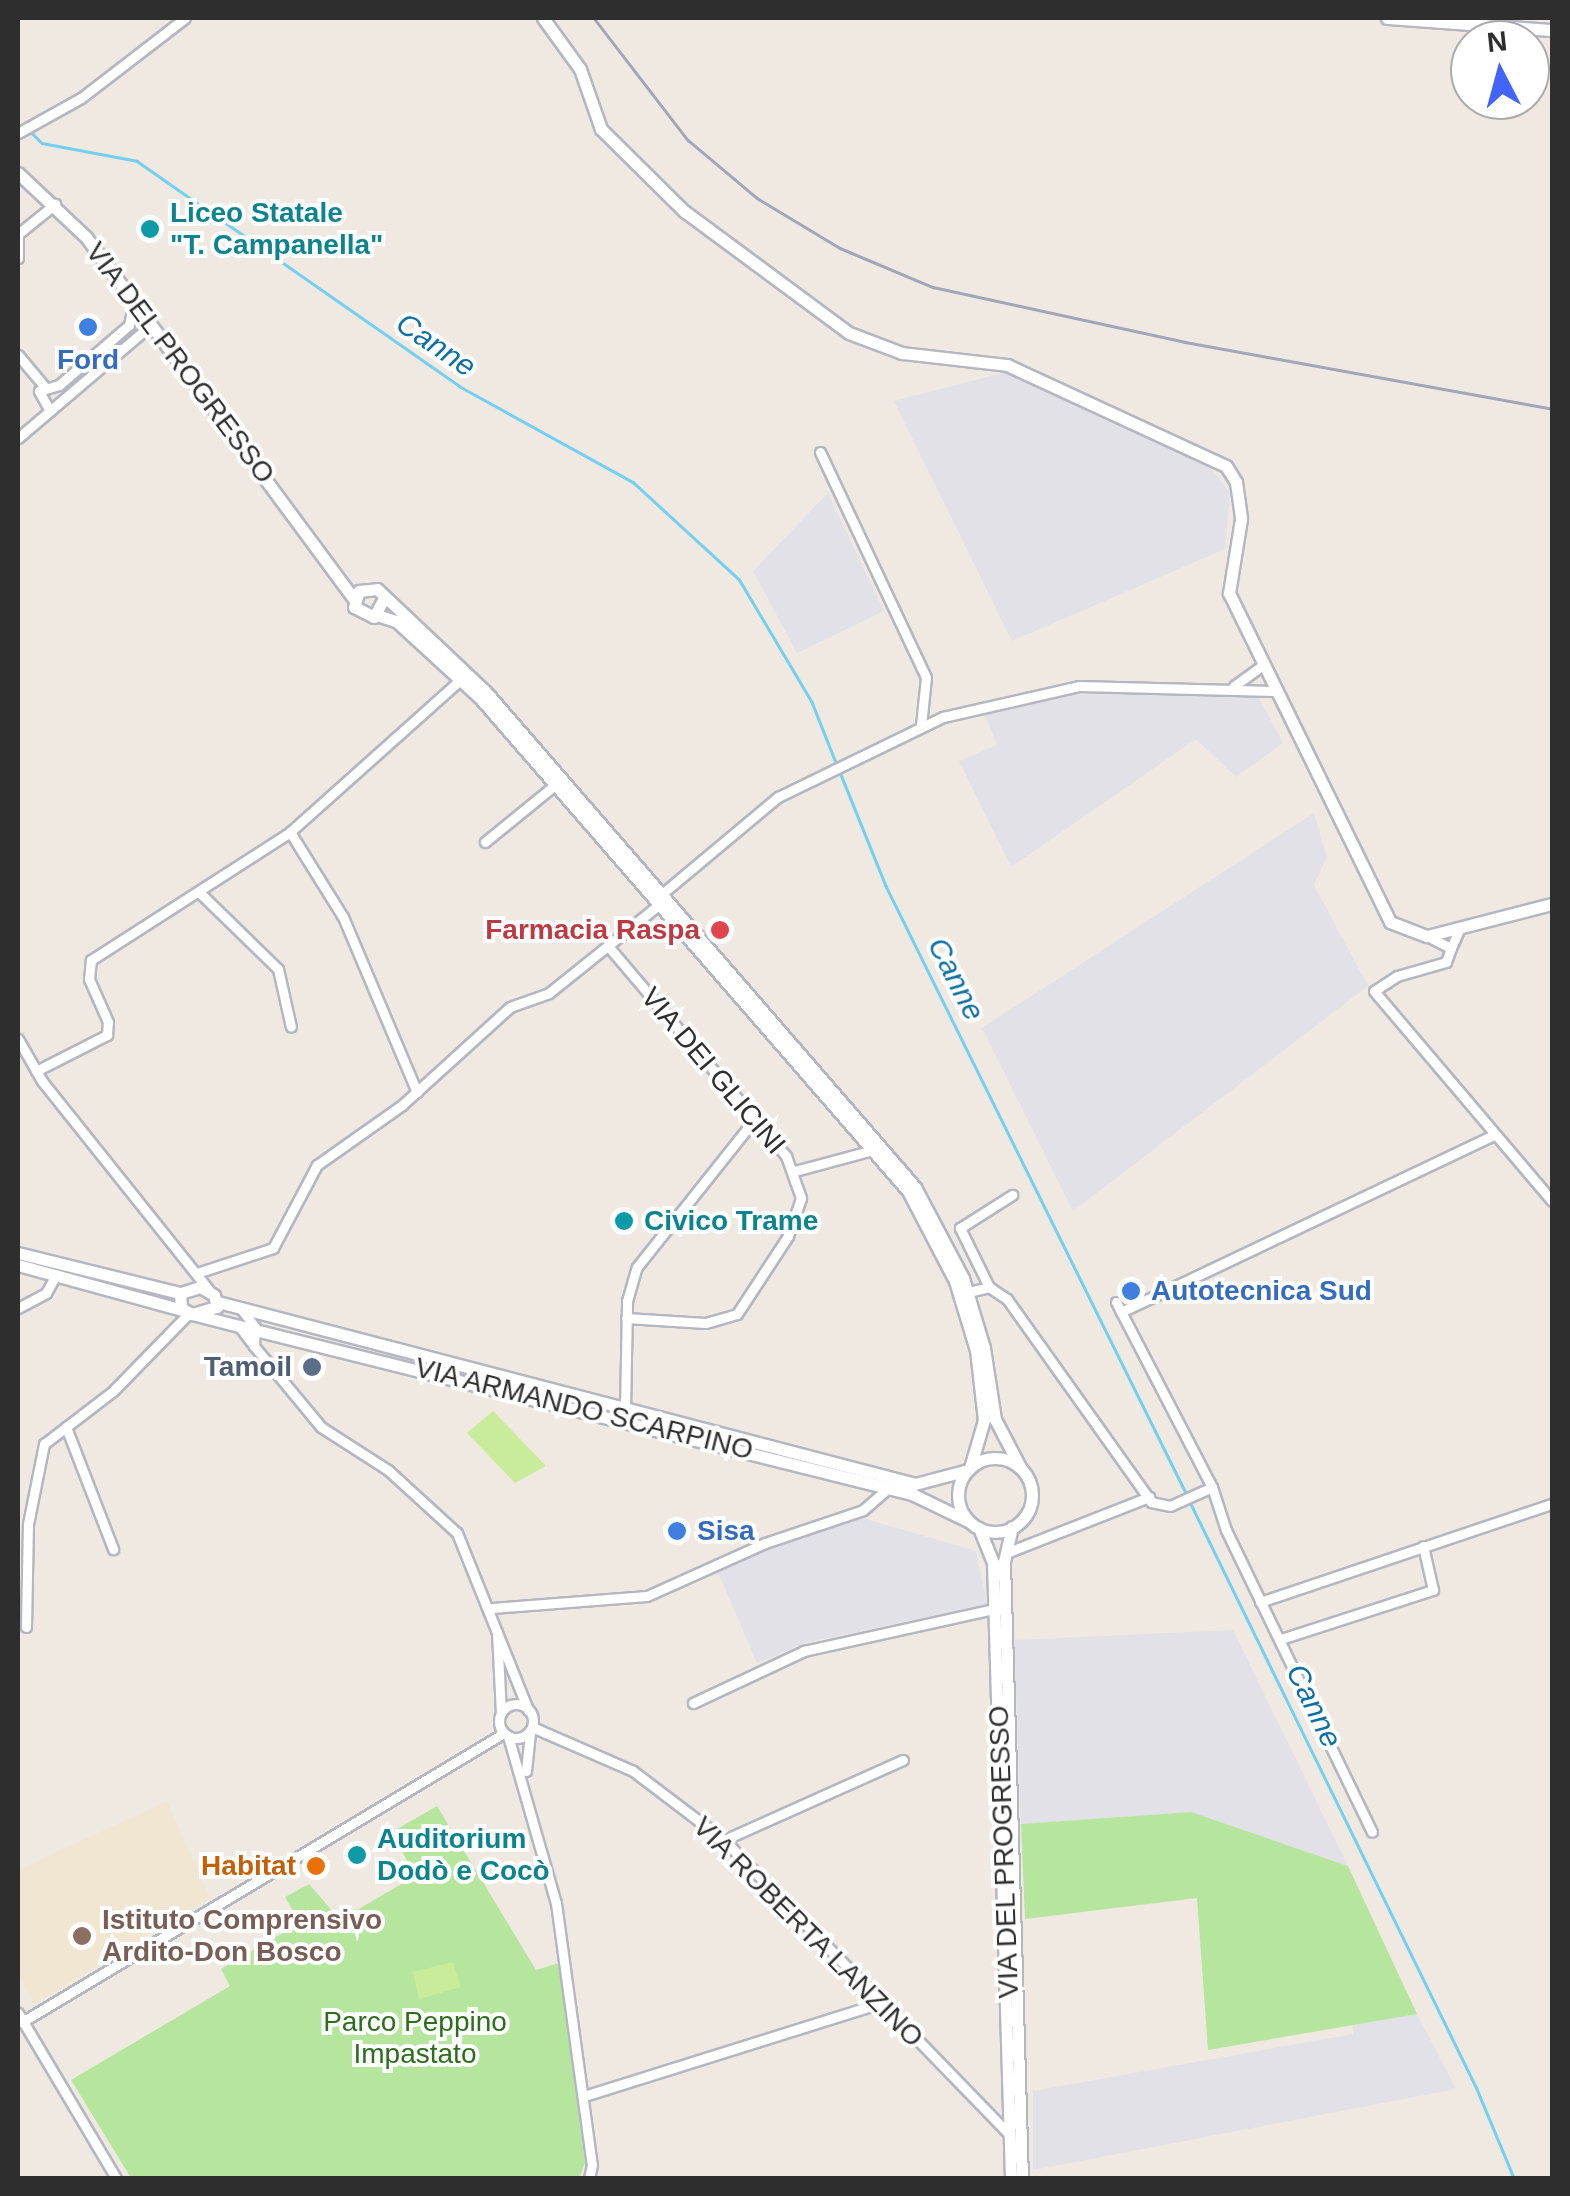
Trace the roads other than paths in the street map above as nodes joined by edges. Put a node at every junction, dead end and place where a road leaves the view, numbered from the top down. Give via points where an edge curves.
1 (186, 18) edge
2 (543, 18) edge
3 (1387, 18) edge
4 (1552, 30) edge
5 (18, 134) edge
6 (18, 173) edge
7 (55, 204) junction
8 (18, 258) edge
9 (134, 302) junction
10 (151, 325) junction
11 (18, 356) edge
12 (43, 386) junction
13 (50, 411) junction
14 (18, 438) edge
15 (820, 452) dead end
16 (332, 562) junction
17 (373, 588) junction
18 (384, 598) junction
19 (354, 599) junction
20 (378, 616) junction
21 (1262, 666) junction
22 (460, 680) junction
23 (1234, 686) junction
24 (1274, 691) junction
25 (920, 725) junction
26 (556, 784) junction
27 (290, 832) junction
28 (485, 842) dead end
29 (200, 893) junction
30 (662, 898) junction
31 (1552, 904) edge
32 (1460, 928) junction
33 (1427, 936) junction
34 (608, 946) junction
35 (1451, 948) junction
36 (291, 1027) dead end
37 (18, 1039) edge
38 (36, 1071) junction
39 (417, 1092) junction
40 (753, 1121) junction
41 (1494, 1135) junction
42 (876, 1149) junction
43 (795, 1171) junction
44 (1012, 1195) dead end
45 (1552, 1201) edge
46 (18, 1253) edge
47 (185, 1256) junction
48 (18, 1265) edge
49 (200, 1272) junction
50 (56, 1275) junction
51 (989, 1286) junction
52 (186, 1290) junction
53 (208, 1290) junction
54 (968, 1292) junction
55 (218, 1302) junction
56 (1116, 1302) dead end
57 (18, 1308) edge
58 (239, 1308) junction
59 (1121, 1312) junction
60 (189, 1313) junction
61 (626, 1318) junction
62 (239, 1326) junction
63 (255, 1327) junction
64 (254, 1346) junction
65 (626, 1410) junction
66 (66, 1427) junction
67 (1020, 1468) junction
68 (969, 1469) junction
69 (1212, 1487) junction
70 (888, 1488) junction
71 (1149, 1498) junction
72 (1552, 1504) edge
73 (974, 1525) junction
74 (1012, 1528) junction
75 (1423, 1546) junction
76 (113, 1548) dead end
77 (1006, 1553) junction
78 (1260, 1602) junction
79 (994, 1609) junction
80 (493, 1611) junction
81 (26, 1627) dead end
82 (1281, 1639) junction
83 (693, 1703) dead end
84 (528, 1710) junction
85 (502, 1713) junction
86 (531, 1729) junction
87 (506, 1735) junction
88 (904, 1760) dead end
89 (526, 1784) junction
90 (1372, 1832) dead end
91 (724, 1840) junction
92 (881, 2003) junction
93 (20, 2018) edge
94 (584, 2096) junction
95 (1012, 2136) junction
96 (116, 2178) edge
97 (589, 2178) edge
98 (1011, 2178) edge
99 (1022, 2178) edge

1 - 5 street
2 - 21 street via 580,69 601,129 684,211 849,333 902,354 1007,366 1226,466 1242,519 1226,582
3 - 4 street
6 - 7 street, VIA DEL PROGRESSO
7 - 8 street via 18,234
7 - 9 street, VIA DEL PROGRESSO
9 - 10 street, VIA DEL PROGRESSO
9 - 12 street via 129,325 58,385
10 - 13 street
10 - 16 street, VIA DEL PROGRESSO
11 - 12 street
12 - 13 street via 38,396
13 - 14 street
15 - 25 street via 926,677
16 - 17 street
16 - 19 street
17 - 18 street
17 - 19 street
18 - 20 street
18 - 30 street via 486,692
19 - 20 street via 361,616
20 - 22 street via 396,622
21 - 23 street
21 - 24 street
22 - 26 street
22 - 27 street
23 - 24 street
23 - 25 street via 1064,688
24 - 33 street via 1378,908 1397,928
25 - 30 street via 806,781
26 - 28 street
26 - 30 street
27 - 29 street
27 - 39 street via 344,917
29 - 36 street via 278,969
29 - 38 street via 91,960 89,979 107,1035
30 - 34 street
30 - 42 street
30 - 54 street via 895,1160 933,1215
31 - 32 street
32 - 33 street
32 - 35 street
33 - 35 street
34 - 39 street via 549,993 510,1007
34 - 40 street, VIA DEI GLICINI
35 - 41 street via 1446,962 1397,976 1374,991
37 - 38 street
38 - 47 street
39 - 49 street via 317,1165 273,1248
40 - 43 street, VIA DEI GLICINI
40 - 61 street via 637,1266
41 - 45 street
41 - 59 street
42 - 43 street via 816,1160
42 - 68 street via 926,1219 966,1313 984,1420
43 - 61 street, VIA DEI GLICINI via 797,1215 737,1314 705,1322
44 - 51 street via 960,1228
46 - 52 street
47 - 49 street
47 - 52 street
48 - 50 street, VIA ARMANDO SCARPINO
49 - 53 street
50 - 57 street via 46,1294
50 - 60 street, VIA ARMANDO SCARPINO
51 - 54 street
51 - 71 street via 1007,1299
52 - 53 street
52 - 60 street
53 - 55 street
54 - 67 street via 995,1419
55 - 58 street, VIA ARMANDO SCARPINO
55 - 60 street via 209,1313
56 - 59 street
58 - 63 street
58 - 65 street, VIA ARMANDO SCARPINO
59 - 69 street
60 - 62 street, VIA ARMANDO SCARPINO
60 - 66 street via 136,1370
61 - 65 street
62 - 63 street, VIA ARMANDO SCARPINO
62 - 64 street
63 - 64 street
63 - 70 street, VIA ARMANDO SCARPINO
64 - 80 street via 321,1427 388,1470 457,1534
65 - 68 street, VIA ARMANDO SCARPINO via 914,1484
66 - 76 street
66 - 81 street via 44,1444 34,1477
67 - 68 street via 1000,1458
67 - 74 street via 1032,1499
68 - 73 street via 958,1491
69 - 71 street via 1170,1506
69 - 78 street
70 - 73 street, VIA ARMANDO SCARPINO
70 - 80 street via 863,1510 764,1542 647,1596
71 - 77 street
72 - 75 street
73 - 74 street
73 - 79 street, VIA DEL PROGRESSO via 992,1562
74 - 77 street, VIA DEL PROGRESSO
75 - 78 street
75 - 82 street via 1434,1590
77 - 99 street, VIA DEL PROGRESSO
78 - 82 street
79 - 83 street via 804,1652
79 - 95 street, VIA DEL PROGRESSO
80 - 84 street
80 - 85 street
82 - 90 street
84 - 85 street via 514,1704
84 - 86 street
85 - 87 street
86 - 87 street
86 - 89 street
86 - 91 street, VIA ROBERTA LANZINO via 634,1771
87 - 89 street
87 - 93 street
88 - 91 street
89 - 94 street via 556,1903
91 - 92 street, VIA ROBERTA LANZINO
92 - 94 street
92 - 95 street, VIA ROBERTA LANZINO
93 - 96 street
94 - 97 street
95 - 98 street, VIA DEL PROGRESSO

